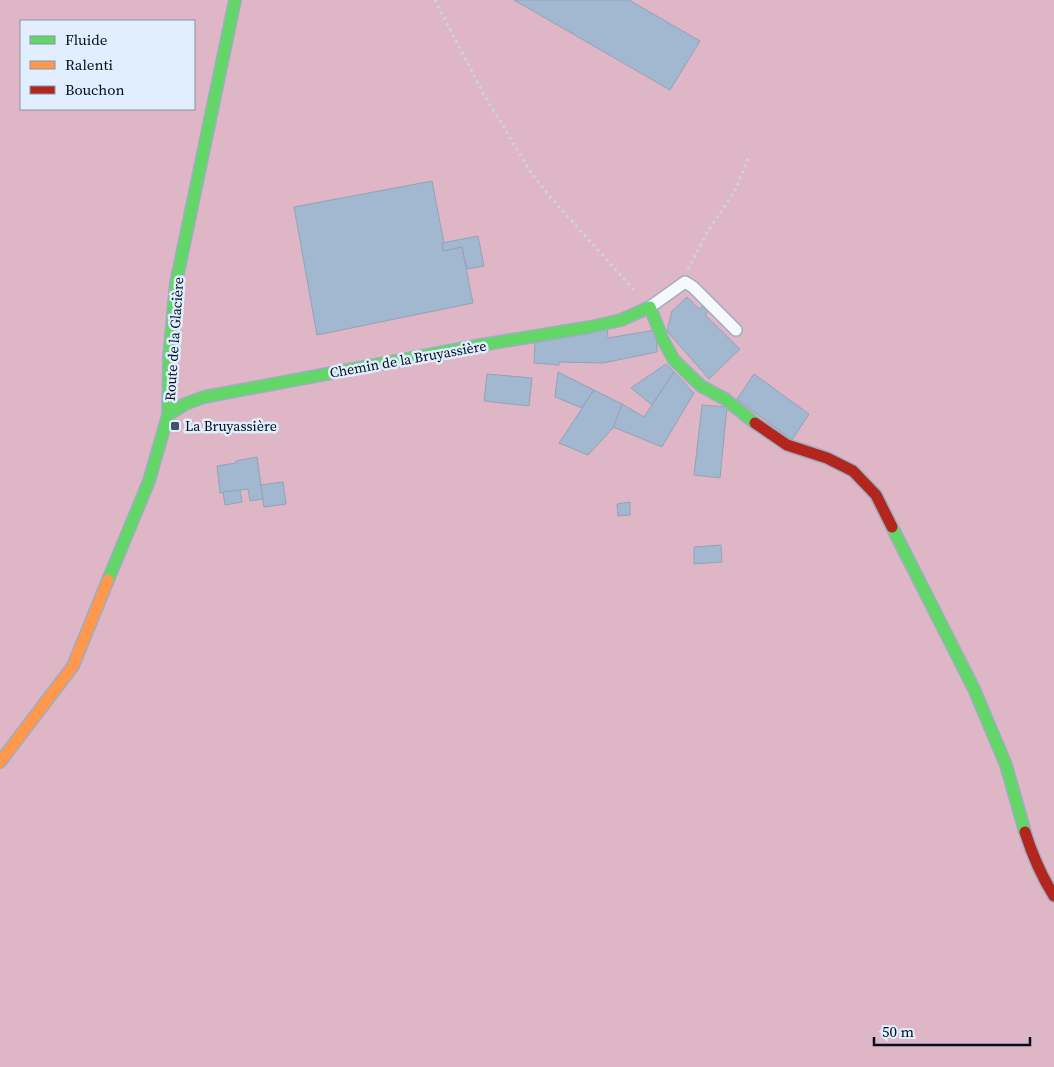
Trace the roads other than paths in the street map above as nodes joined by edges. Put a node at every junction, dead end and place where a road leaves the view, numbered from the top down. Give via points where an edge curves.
1 (235, 0) edge
2 (650, 307) junction
3 (736, 330) dead end
4 (168, 415) junction
5 (0, 762) edge
6 (1054, 896) edge

1 - 4 street, Route de la Glacière via 176,283 169,357
2 - 3 lane via 685,282
2 - 4 street, Chemin de la Bruyassière via 620,320 590,327 204,397
2 - 6 street via 674,360 701,386 725,399 787,445 854,471 876,494 974,690 1006,765 1029,844
4 - 5 street, Route de la Glacière via 149,481 73,666

